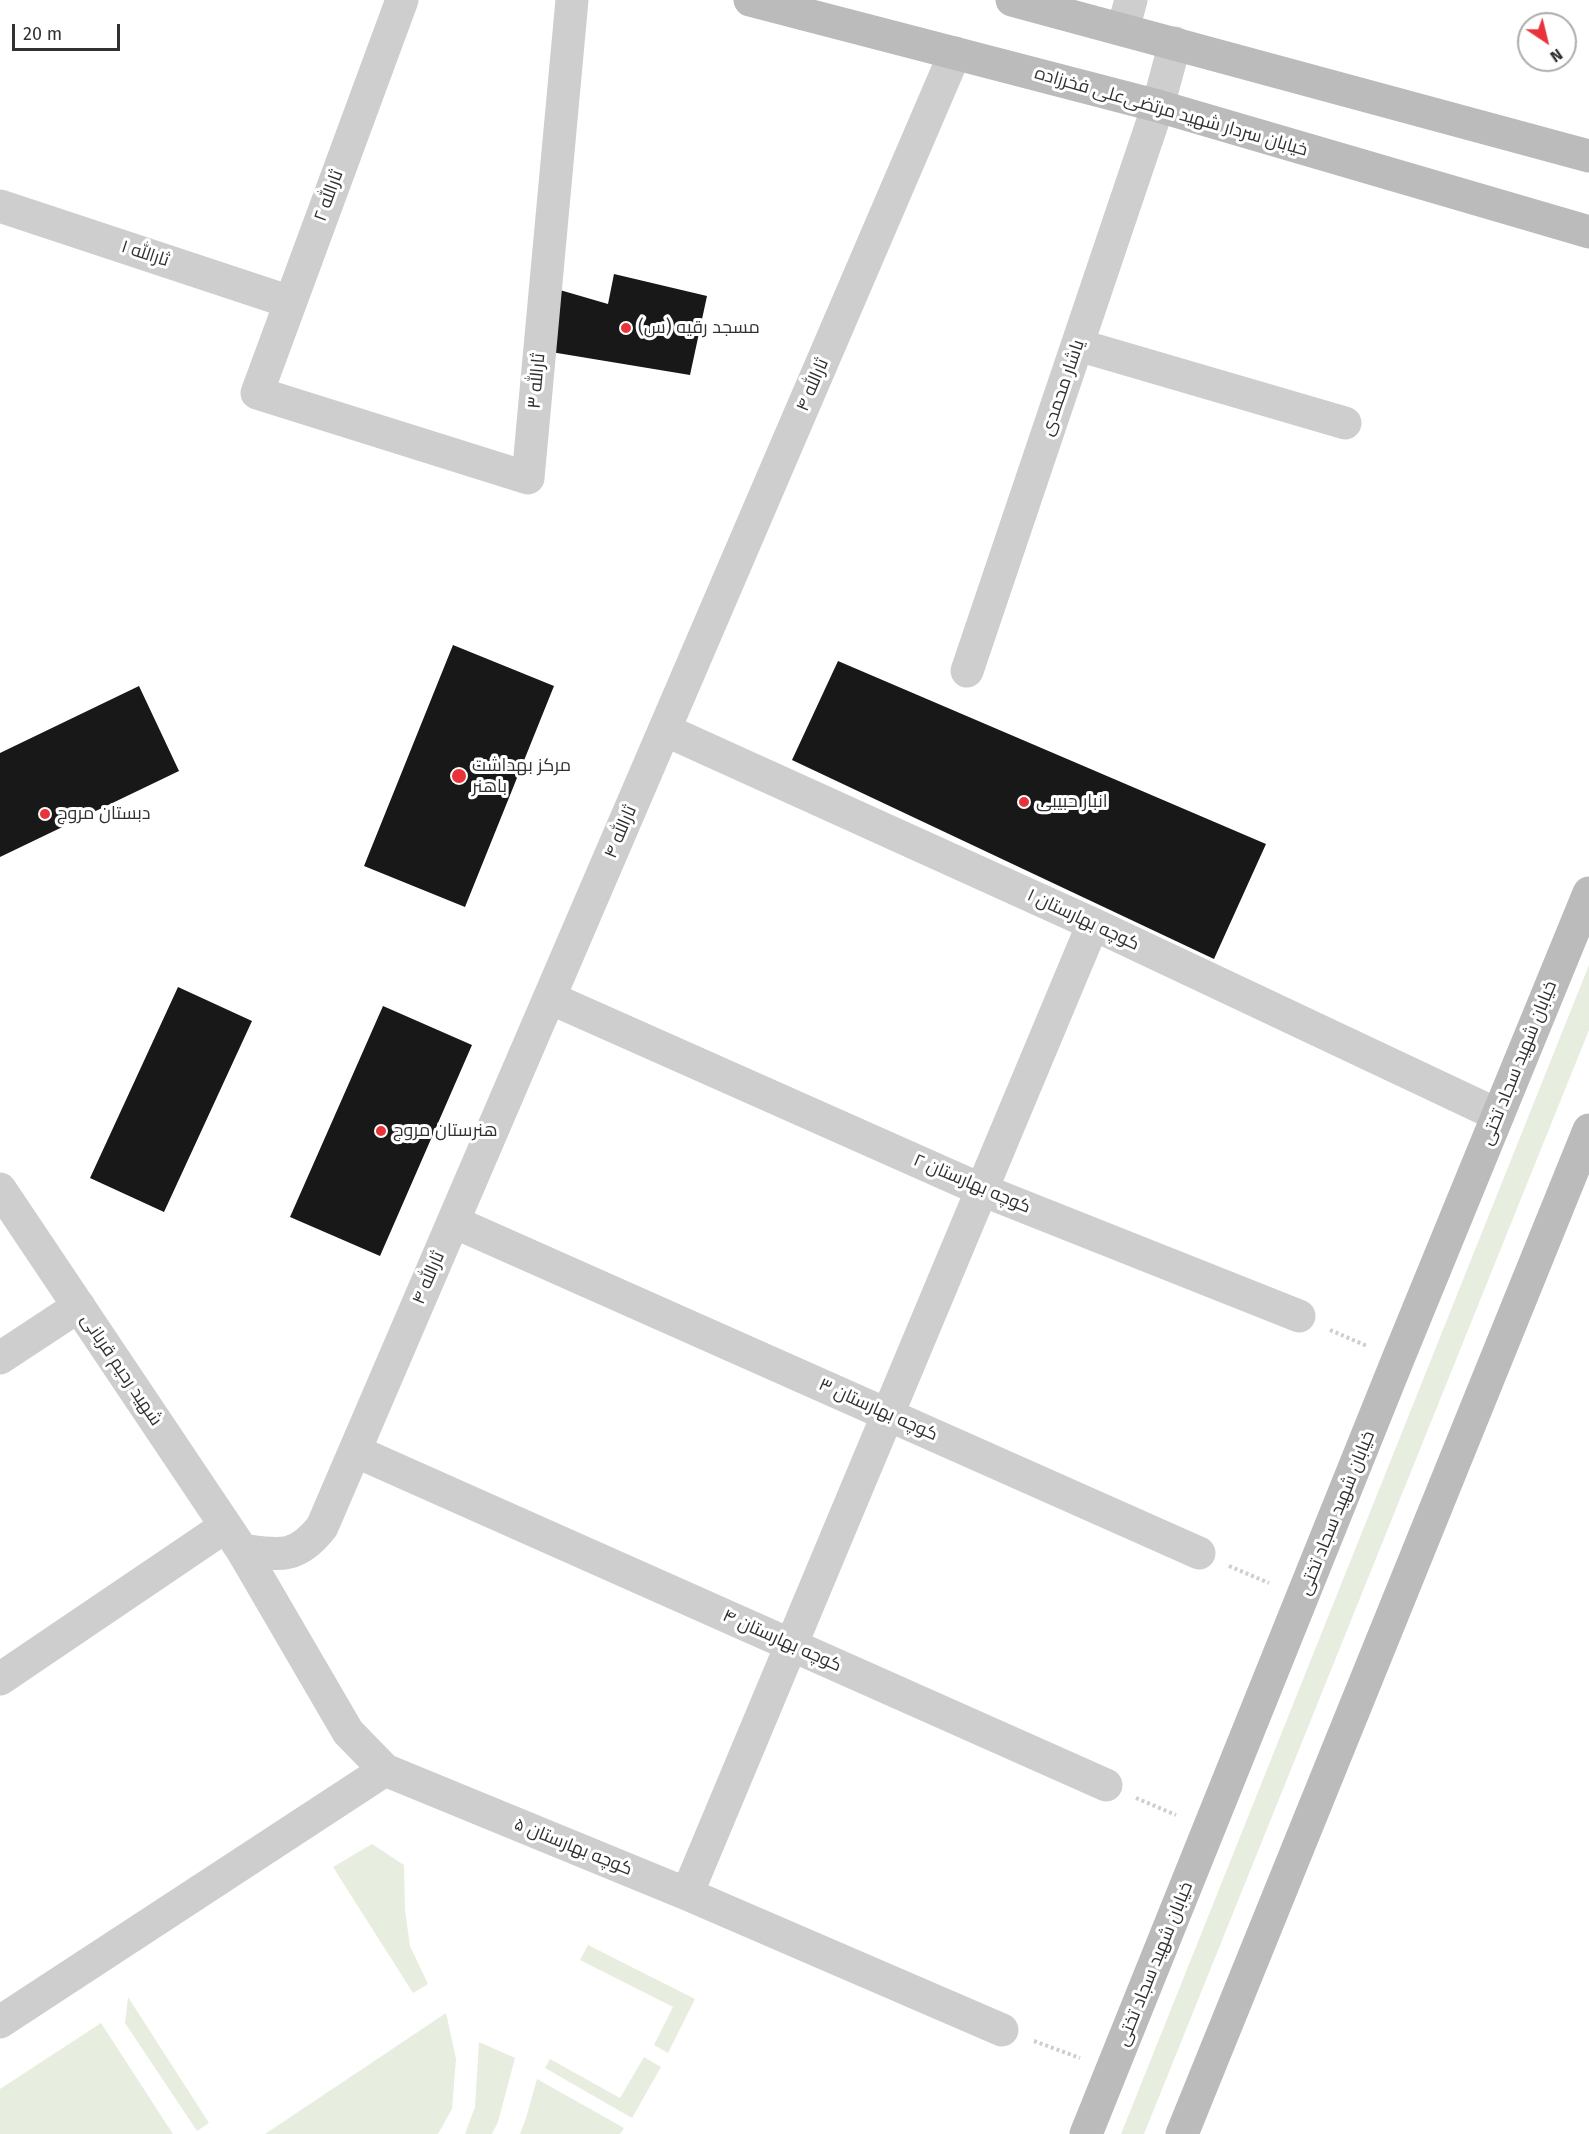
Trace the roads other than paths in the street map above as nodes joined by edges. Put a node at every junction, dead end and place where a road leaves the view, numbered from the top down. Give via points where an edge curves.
1 (402, 0) edge
2 (572, 0) edge
3 (750, 0) edge
4 (1012, 0) edge
5 (1127, 15) edge
6 (1175, 43) junction
7 (955, 53) junction
8 (1158, 106) junction
9 (1589, 156) edge
10 (0, 206) edge
11 (1589, 232) edge
12 (290, 303) junction
13 (1078, 345) junction
14 (257, 393) joint
15 (1346, 423) dead end
16 (967, 670) dead end
17 (665, 730) junction
18 (1589, 893) edge
19 (1093, 924) junction
20 (550, 998) junction
21 (1498, 1115) junction
22 (1589, 1130) edge
23 (0, 1189) edge
24 (982, 1190) junction
25 (454, 1222) junction
26 (79, 1306) junction
27 (1299, 1316) road end
28 (0, 1358) edge
29 (888, 1414) junction
30 (355, 1451) junction
31 (234, 1538) junction
32 (1199, 1553) road end
33 (791, 1645) junction
34 (0, 1679) edge
35 (385, 1770) junction
36 (1106, 1785) road end
37 (687, 1894) junction
38 (0, 2022) edge
39 (1002, 2030) road end
40 (1086, 2134) edge
41 (1182, 2134) edge

1 - 12 street, ثارالله ۲
2 - 14 street, ثارالله ۳ via 528,478
3 - 7 main road, خیابان سردار شهید مرتضی‌علی فخرزاده
4 - 5 main road
5 - 6 main road
6 - 8 street, یاشار محمدی
6 - 9 main road
7 - 8 main road, خیابان سردار شهید مرتضی‌علی فخرزاده
7 - 17 street, ثارالله ۴
8 - 11 main road, خیابان سردار شهید مرتضی‌علی فخرزاده
8 - 13 street, یاشار محمدی
10 - 12 street, ثارالله ۱
12 - 14 street, ثارالله ۲
13 - 15 street
13 - 16 street, یاشار محمدی
17 - 19 street, کوچه بهارستان ۱
17 - 20 street, ثارالله ۴
18 - 21 main road, خیابان شهید سجاد تختی
19 - 21 street, کوچه بهارستان ۱
19 - 24 street
20 - 24 street, کوچه بهارستان ۲
20 - 25 street, ثارالله ۴
21 - 40 main road, خیابان شهید سجاد تختی
22 - 41 main road
23 - 26 street, شهید رحیم قربانی
24 - 27 street, کوچه بهارستان ۲
24 - 29 street
25 - 29 street, کوچه بهارستان ۳
25 - 30 street, ثارالله ۴
26 - 28 street
26 - 31 street, شهید رحیم قربانی
29 - 32 street, کوچه بهارستان ۳
29 - 33 street
30 - 31 street, ثارالله ۴ via 322,1527 310,1542 277,1555
30 - 33 street, کوچه بهارستان ۴
31 - 34 street
31 - 35 street, کوچه بهارستان ۵ via 348,1732
33 - 36 street, کوچه بهارستان ۴
33 - 37 street
35 - 37 street, کوچه بهارستان ۵
35 - 38 street
37 - 39 street, کوچه بهارستان ۵

